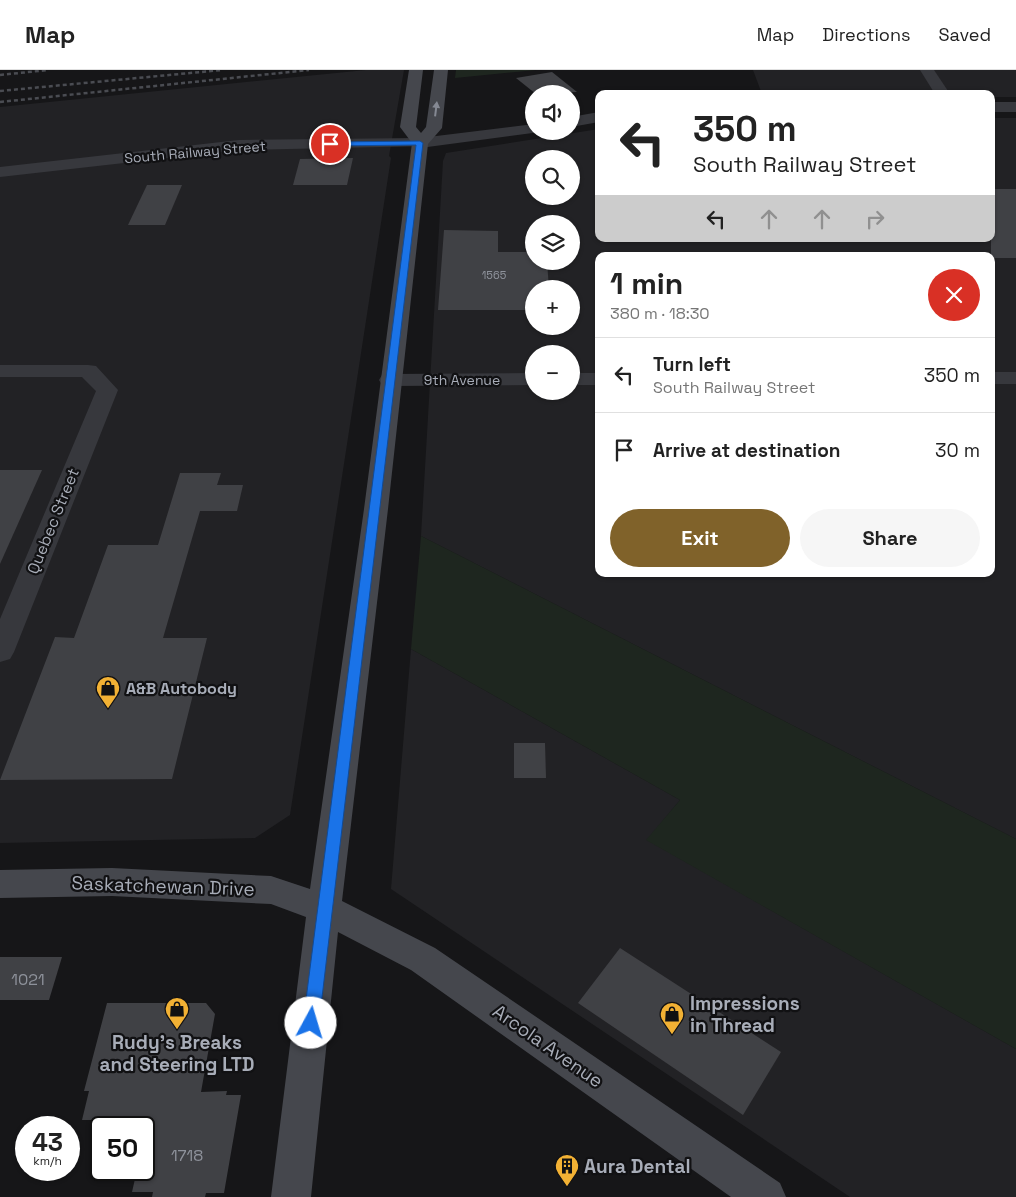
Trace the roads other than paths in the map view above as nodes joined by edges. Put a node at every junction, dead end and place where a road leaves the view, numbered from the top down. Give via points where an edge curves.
1 (416, 70) edge
2 (441, 70) edge
3 (927, 70) edge
4 (940, 90) edge
5 (995, 107) edge
6 (1016, 107) edge
7 (595, 118) edge
8 (580, 120) edge
9 (525, 130) edge
10 (420, 143) junction
11 (0, 172) edge
12 (0, 371) edge
13 (995, 378) edge
14 (1016, 378) edge
15 (580, 379) edge
16 (595, 379) edge
17 (390, 380) junction
18 (525, 380) edge
19 (0, 652) edge
20 (0, 884) edge
21 (324, 908) junction
22 (292, 1197) edge
23 (766, 1197) edge

1 - 10 main road via 408,128
10 -> 2 main road via 434,128
3 - 4 street
5 - 6 street
7 - 8 street
9 - 10 street, South Railway Street
10 - 11 street, South Railway Street via 239,145
10 - 17 main road
12 - 19 street, Quebec Street via 88,371 107,390
13 - 14 street
15 - 16 street
17 - 18 street, 9th Avenue
17 - 21 main road
20 - 21 main road, Saskatchewan Drive via 112,882 271,890
21 - 22 main road
21 - 23 main road, Arcola Avenue via 423,959

